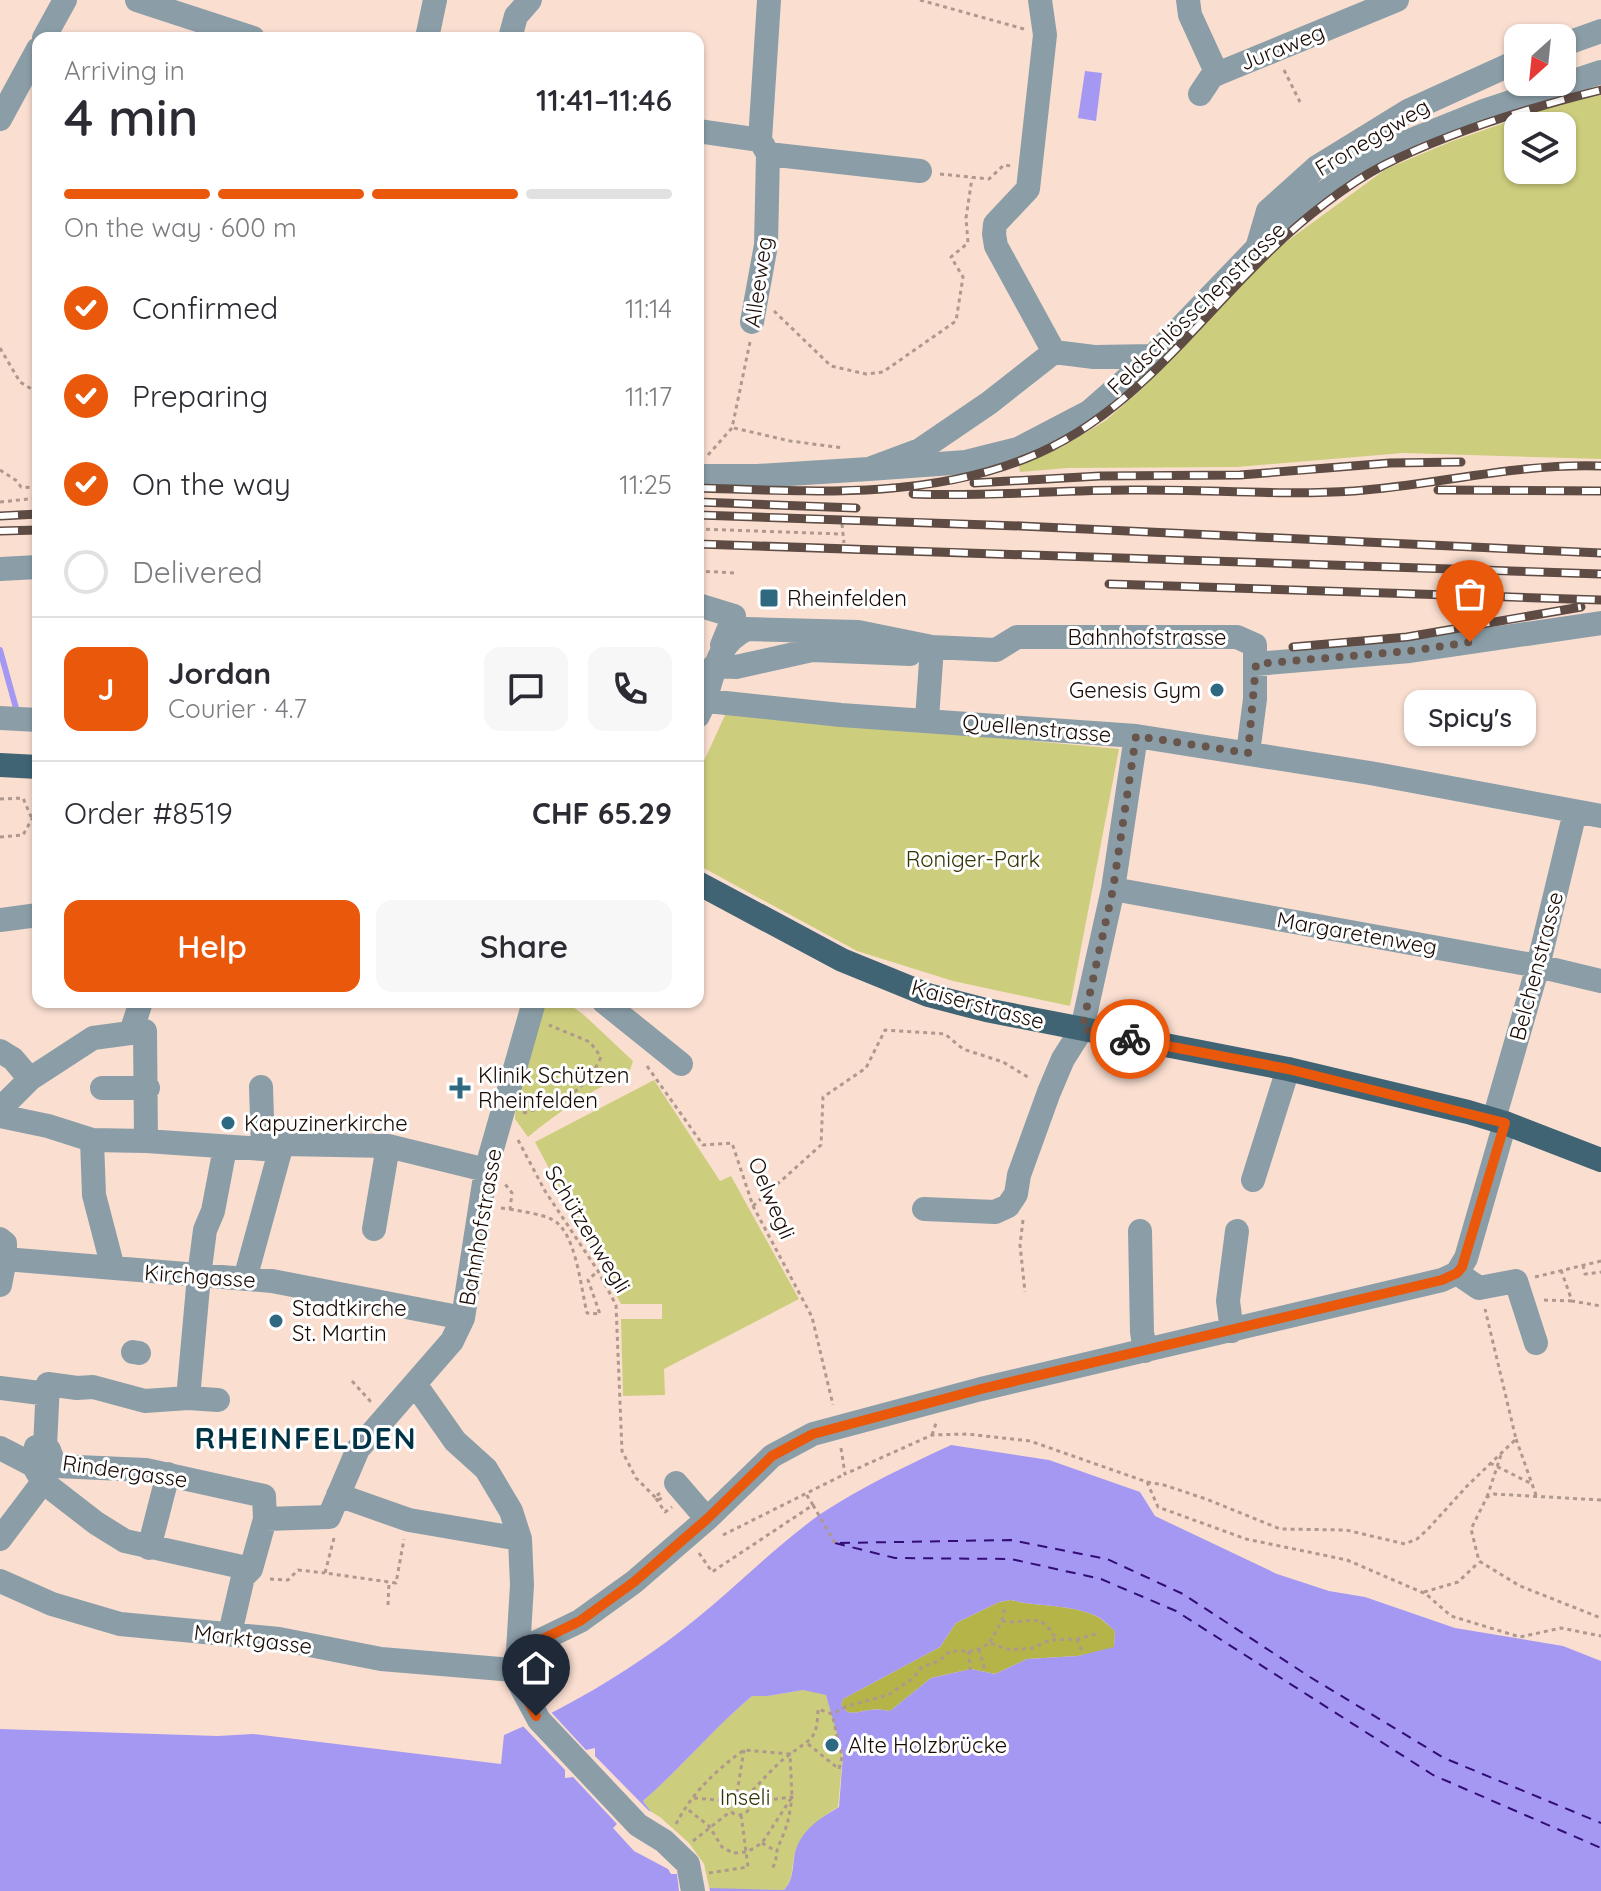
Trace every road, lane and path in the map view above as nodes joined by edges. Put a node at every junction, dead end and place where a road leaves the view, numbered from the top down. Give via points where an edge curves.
1 (65, 0) edge
2 (137, 0) edge
3 (435, 0) edge
4 (530, 0) edge
5 (769, 0) edge
6 (920, 0) edge
7 (1040, 0) edge
8 (1188, 0) edge
9 (1397, 0) edge
10 (1601, 31) edge
11 (47, 32) edge
12 (235, 32) edge
13 (428, 32) edge
14 (512, 32) edge
15 (1045, 35) junction
16 (1576, 40) edge
17 (1275, 50) junction
18 (32, 60) edge
19 (1504, 67) edge
20 (1601, 72) edge
21 (1300, 102) dead end
22 (0, 119) edge
23 (704, 132) edge
24 (764, 147) junction
25 (1030, 169) junction
26 (920, 171) joint
27 (972, 178) junction
28 (1257, 246) junction
29 (760, 314) junction
30 (0, 348) edge
31 (1054, 352) junction
32 (1153, 356) junction
33 (32, 389) edge
34 (732, 428) junction
35 (852, 449) dead end
36 (704, 464) edge
37 (704, 469) edge
38 (869, 469) junction
39 (0, 470) edge
40 (32, 488) edge
41 (32, 499) edge
42 (0, 502) edge
43 (842, 524) dead end
44 (704, 529) edge
45 (841, 534) junction
46 (844, 543) dead end
47 (32, 567) edge
48 (0, 569) edge
49 (704, 571) edge
50 (736, 573) dead end
51 (704, 607) edge
52 (1601, 623) edge
53 (932, 647) junction
54 (1256, 664) junction
55 (714, 666) junction
56 (704, 701) edge
57 (704, 708) edge
58 (0, 718) edge
59 (927, 719) junction
60 (32, 720) edge
61 (1136, 736) junction
62 (1248, 753) junction
63 (0, 765) edge
64 (32, 767) edge
65 (0, 799) edge
66 (1575, 812) junction
67 (1601, 816) edge
68 (32, 819) joint
69 (0, 837) edge
70 (704, 886) edge
71 (1113, 889) junction
72 (32, 916) edge
73 (0, 920) edge
74 (1538, 966) junction
75 (1601, 981) edge
76 (139, 1008) edge
77 (611, 1008) edge
78 (531, 1011) edge
79 (1082, 1029) junction
80 (131, 1032) junction
81 (0, 1051) edge
82 (638, 1057) dead end
83 (681, 1064) dead end
84 (1288, 1069) junction
85 (30, 1079) junction
86 (261, 1087) dead end
87 (102, 1088) dead end
88 (148, 1088) junction
89 (1049, 1092) junction
90 (0, 1109) edge
91 (503, 1112) junction
92 (0, 1116) edge
93 (1500, 1121) junction
94 (92, 1140) junction
95 (146, 1141) junction
96 (273, 1146) junction
97 (388, 1146) junction
98 (225, 1148) junction
99 (1601, 1160) edge
100 (486, 1170) junction
101 (1253, 1180) dead end
102 (1016, 1194) junction
103 (753, 1206) junction
104 (510, 1209) dead end
105 (924, 1209) dead end
106 (374, 1229) dead end
107 (1140, 1231) dead end
108 (1237, 1231) dead end
109 (2, 1249) edge
110 (1601, 1261) edge
111 (1583, 1265) junction
112 (113, 1268) junction
113 (1561, 1270) junction
114 (598, 1271) junction
115 (1601, 1272) edge
116 (1457, 1273) junction
117 (199, 1276) junction
118 (245, 1279) junction
119 (0, 1285) edge
120 (1520, 1290) junction
121 (1025, 1292) dead end
122 (1572, 1301) junction
123 (1484, 1305) dead end
124 (1601, 1306) edge
125 (463, 1318) junction
126 (1232, 1331) junction
127 (1536, 1343) dead end
128 (1145, 1351) junction
129 (352, 1381) dead end
130 (415, 1384) junction
131 (0, 1388) edge
132 (48, 1394) junction
133 (188, 1398) junction
134 (218, 1400) dead end
135 (378, 1409) dead end
136 (838, 1425) junction
137 (1516, 1439) junction
138 (0, 1448) edge
139 (1501, 1452) junction
140 (1490, 1463) junction
141 (40, 1465) junction
142 (1497, 1467) junction
143 (168, 1474) junction
144 (845, 1474) junction
145 (1147, 1482) junction
146 (676, 1483) dead end
147 (1532, 1484) junction
148 (806, 1494) junction
149 (338, 1495) junction
150 (1536, 1495) junction
151 (1487, 1497) junction
152 (658, 1500) dead end
153 (1601, 1500) edge
154 (813, 1505) junction
155 (265, 1519) junction
156 (409, 1520) junction
157 (715, 1527) junction
158 (336, 1530) dead end
159 (0, 1539) edge
160 (520, 1539) junction
161 (835, 1543) dead end
162 (149, 1548) junction
163 (695, 1549) dead end
164 (1479, 1561) junction
165 (325, 1573) junction
166 (262, 1574) junction
167 (0, 1581) edge
168 (389, 1583) junction
169 (1420, 1593) junction
170 (388, 1605) dead end
171 (1005, 1608) dead end
172 (1601, 1618) edge
173 (1002, 1621) junction
174 (230, 1633) junction
175 (1100, 1633) dead end
176 (1601, 1636) edge
177 (1056, 1639) junction
178 (1077, 1639) junction
179 (990, 1643) junction
180 (979, 1649) junction
181 (969, 1651) junction
182 (1083, 1653) dead end
183 (515, 1660) junction
184 (970, 1670) dead end
185 (985, 1670) dead end
186 (832, 1714) junction
187 (808, 1744) junction
188 (744, 1750) junction
189 (790, 1754) junction
190 (737, 1793) junction
191 (747, 1796) junction
192 (792, 1797) junction
193 (694, 1798) junction
194 (729, 1801) junction
195 (750, 1802) junction
196 (686, 1808) junction
197 (731, 1811) junction
198 (741, 1814) junction
199 (676, 1824) dead end
200 (709, 1826) junction
201 (695, 1839) dead end
202 (762, 1843) junction
203 (776, 1851) junction
204 (747, 1852) junction
205 (771, 1871) dead end
206 (692, 1884) edge

1 - 11 street
2 - 12 street
3 - 13 street
4 - 14 street via 516,16
5 - 24 street, Alleeweg
6 - 15 path
7 - 15 street
8 - 17 street, Juraweg via 1210,81
9 - 17 street, Juraweg
10 - 16 street
15 - 25 street
17 - 21 path
18 - 22 street
19 - 28 street, Froneggweg via 1408,111 1317,167 1268,211
20 - 28 street, Feldschlösschenstrasse via 1382,152
23 - 24 street
24 - 26 street
24 - 29 street, Alleeweg via 766,245
25 - 27 path via 1004,165 989,179
25 - 31 street via 1028,189 995,224 994,234
26 - 27 path
27 - 29 path via 968,243 951,257 963,277 956,321 883,372 831,366
28 - 32 street, Feldschlösschenstrasse
29 - 34 path, Alleeweg
30 - 33 path via 20,382
31 - 32 street
31 - 38 street via 920,450
32 - 38 street, Feldschlösschenstrasse via 1089,412 1018,449 966,462
34 - 35 path
34 - 36 path
37 - 38 street, Feldschlösschenstrasse via 757,476
39 - 40 path via 21,487
41 - 42 path
43 - 45 path
44 - 45 path
45 - 46 path
47 - 48 street
49 - 50 path
51 - 55 street via 734,616
52 - 54 street via 1410,651
53 - 54 street, Bahnhofstrasse via 996,650 1017,637 1237,637 1255,645
53 - 55 street, Bahnhofstrasse via 908,654 812,650 736,667
53 - 55 street, Bahnhofstrasse via 858,632 747,629 725,645
53 - 59 street
54 - 62 street, Bahnhofstrasse
55 - 56 street, Bahnhofstrasse
57 - 59 street, Quellenstrasse
58 - 60 street
59 - 61 street, Quellenstrasse
61 - 62 street, Quellenstrasse
61 - 71 street
62 - 66 street, Quellenstrasse
63 - 64 main road
65 - 68 path via 23,798
66 - 67 street, Quellenstrasse
66 - 74 street, Belchenstrasse
68 - 69 path via 23,835
70 - 79 main road, Kaiserstrasse via 842,960 928,995
71 - 74 street, Margaretenweg
71 - 79 street
72 - 73 street
74 - 75 street, Margaretenweg
74 - 93 street, Belchenstrasse
76 - 80 street
77 - 83 street
78 - 91 street, Bahnhofstrasse
78 - 91 path via 590,1042 601,1057 581,1089 562,1101 521,1114
79 - 84 main road, Kaiserstrasse
79 - 89 street
80 - 85 street via 93,1038
80 - 88 street via 145,1031
81 - 85 street
82 - 103 path, Oelwegli via 703,1145 732,1143
84 - 93 main road, Kaiserstrasse
84 - 101 street
85 - 90 street
86 - 96 street
87 - 88 street
88 - 95 street
89 - 102 street
89 - 103 path via 1027,1074 963,1049 945,1034 885,1030 866,1068 823,1097 821,1145
91 - 100 street, Bahnhofstrasse
91 - 114 path, Schützenwegli via 545,1191
92 - 94 street
93 - 99 main road, Kaiserstrasse
93 - 116 street, Belchenstrasse via 1466,1258
94 - 95 street
94 - 112 street via 94,1195
95 - 98 street
96 - 97 street
96 - 98 street
96 - 118 street
97 - 100 street
97 - 106 street
98 - 117 street
100 - 125 street, Bahnhofstrasse
102 - 105 street via 995,1212
102 - 121 path via 1025,1201 1020,1245
103 - 136 path, Oelwegli via 812,1317
104 - 114 path via 553,1220 565,1230 587,1313 600,1314 588,1280
107 - 128 street
108 - 126 street via 1228,1301
109 - 112 street, Kirchgasse
109 - 119 street
110 - 111 path
111 - 113 path
111 - 115 path via 1585,1274
112 - 117 street, Kirchgasse
113 - 120 path
113 - 122 path
114 - 152 path, Schützenwegli via 616,1305 622,1451 636,1478
116 - 120 street via 1479,1288
116 - 126 street
117 - 118 street, Kirchgasse
117 - 133 street
118 - 125 street, Kirchgasse
120 - 122 path
120 - 127 street
122 - 124 path
123 - 137 path
125 - 130 street, Bahnhofstrasse via 452,1341
126 - 128 street
128 - 136 street
129 - 135 path
130 - 149 street, Bahnhofstrasse via 358,1449
130 - 160 street via 455,1441 486,1469 511,1511
131 - 132 street
132 - 133 street via 48,1384 93,1387 145,1401
132 - 141 street
133 - 134 street
136 - 144 path, Oelwegli
136 - 157 street via 772,1456
137 - 139 path
137 - 147 path
138 - 141 street
139 - 140 path
139 - 142 path
140 - 142 path
140 - 145 path via 1428,1529 1405,1544 1346,1530 1280,1529
141 - 143 street, Rindergasse via 49,1450 55,1466
141 - 159 street
141 - 162 street via 116,1536
142 - 147 path
142 - 151 path
143 - 155 street, Rindergasse via 264,1496
143 - 162 street
144 - 145 path via 932,1435 967,1434 1030,1441
144 - 148 path
145 - 169 path via 1158,1507 1177,1516 1246,1539 1347,1560
146 - 157 street
147 - 150 path
148 - 154 path
148 - 157 path
149 - 155 street, Bahnhofstrasse via 329,1517
149 - 156 street
150 - 151 path
150 - 153 path
151 - 164 path via 1471,1529
154 - 161 path
154 - 163 path via 712,1572
155 - 166 street
156 - 160 street
156 - 168 path via 396,1583
157 - 183 street
158 - 165 path
160 - 183 street
162 - 166 street
164 - 169 path via 1458,1582
164 - 172 path via 1520,1586
165 - 166 path via 298,1570 288,1580
165 - 168 path
166 - 174 street via 243,1577
167 - 174 street, Marktgasse via 52,1604 120,1624
168 - 170 path
169 - 176 path via 1451,1616 1520,1637 1561,1628
171 - 173 path
173 - 177 path via 1037,1619
173 - 179 path
174 - 183 street, Marktgasse via 381,1659
175 - 178 path
177 - 178 path
177 - 179 path via 1010,1650
178 - 182 path
179 - 180 path
180 - 181 path
180 - 185 path
181 - 184 path
181 - 186 path via 950,1651 888,1695
183 - 206 street via 539,1720 638,1825 680,1854
186 - 187 path via 818,1709 818,1726
186 - 187 path via 842,1757 839,1769
187 - 189 path
188 - 189 path
188 - 190 path
188 - 193 path via 715,1770
189 - 191 path
189 - 192 path
190 - 191 path
190 - 194 path
191 - 195 path
192 - 195 path
192 - 202 path
192 - 203 path via 787,1831
193 - 194 path
193 - 196 path
194 - 197 path
195 - 198 path
196 - 199 path
196 - 200 path
197 - 198 path
197 - 200 path
198 - 204 path
200 - 201 path
200 - 204 path via 722,1847
202 - 203 path
202 - 204 path
203 - 205 path
204 - 206 path via 748,1867

